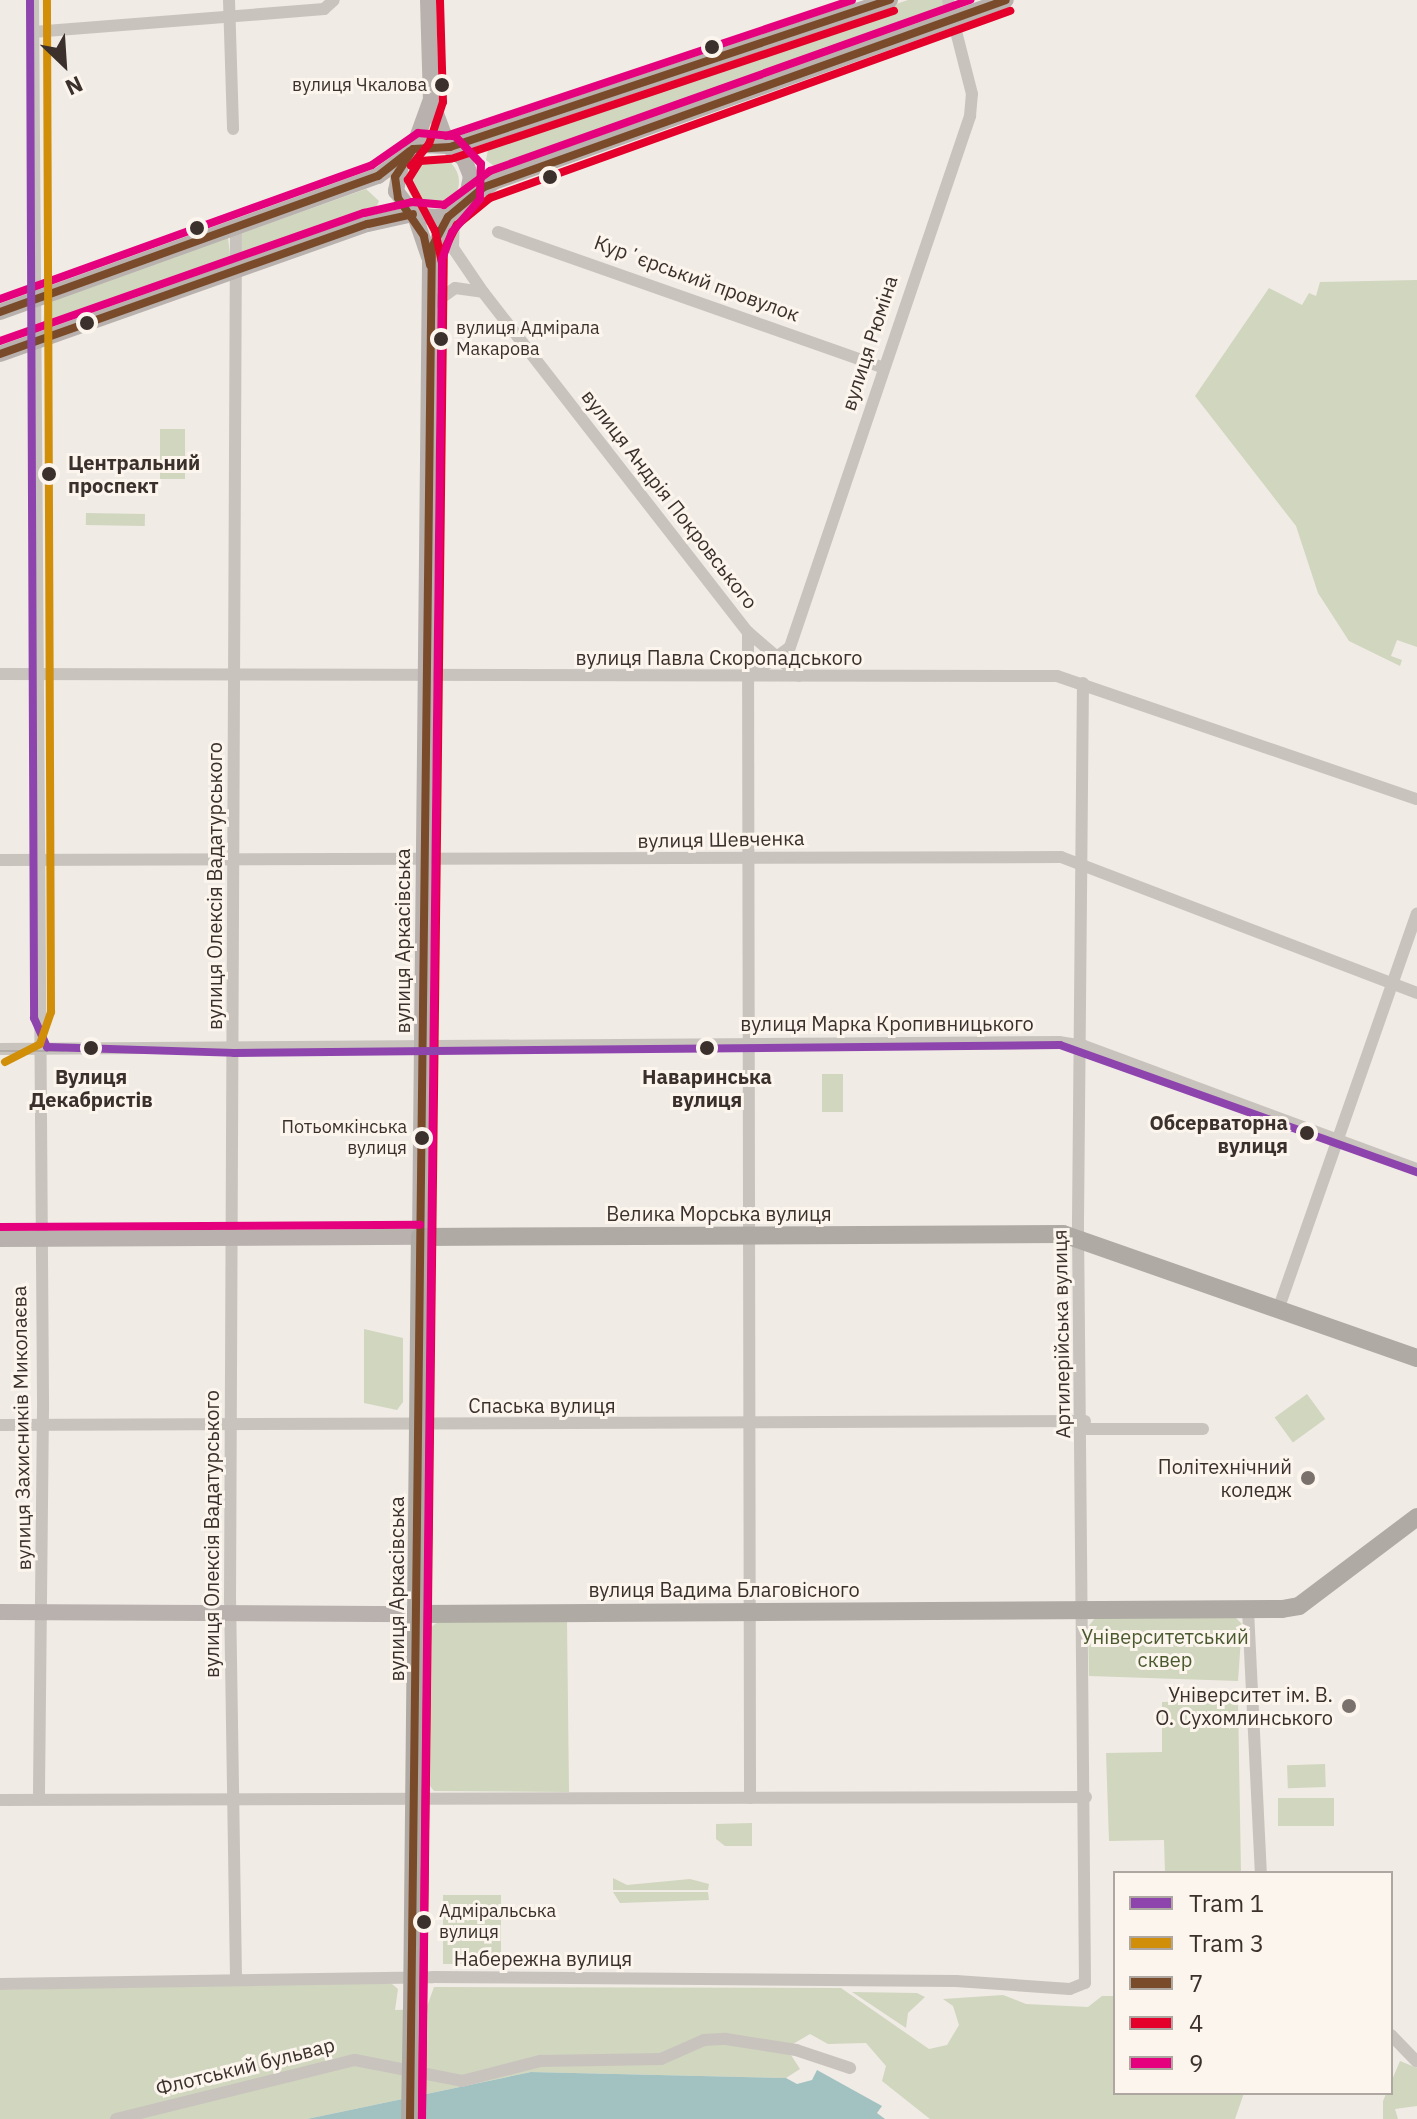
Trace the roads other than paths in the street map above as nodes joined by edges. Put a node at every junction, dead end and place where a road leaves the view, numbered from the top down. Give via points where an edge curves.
1 (33, 0) edge
2 (334, 0) edge
3 (428, 0) edge
4 (890, 0) edge
5 (948, 0) edge
6 (1006, 0) edge
7 (230, 6) edge
8 (952, 21) junction
9 (33, 32) junction
10 (431, 100) junction
11 (233, 129) dead end
12 (449, 147) junction
13 (408, 153) junction
14 (456, 211) junction
15 (414, 215) junction
16 (236, 226) junction
17 (498, 232) dead end
18 (430, 258) junction
19 (236, 272) junction
20 (483, 292) junction
21 (34, 298) junction
22 (429, 307) junction
23 (0, 312) edge
24 (34, 343) junction
25 (0, 354) edge
26 (882, 367) junction
27 (748, 632) junction
28 (790, 647) junction
29 (775, 660) junction
30 (0, 674) edge
31 (35, 674) junction
32 (235, 676) junction
33 (426, 676) junction
34 (803, 677) junction
35 (747, 678) junction
36 (1083, 683) junction
37 (1417, 799) edge
38 (752, 858) junction
39 (0, 860) edge
40 (36, 860) junction
41 (234, 862) junction
42 (425, 862) junction
43 (1083, 864) junction
44 (1417, 914) edge
45 (1393, 983) junction
46 (1417, 993) edge
47 (752, 1044) junction
48 (1084, 1046) junction
49 (0, 1049) edge
50 (37, 1049) junction
51 (423, 1049) junction
52 (233, 1051) junction
53 (1338, 1140) junction
54 (1417, 1169) edge
55 (747, 1235) junction
56 (420, 1237) junction
57 (233, 1238) junction
58 (0, 1239) edge
59 (39, 1239) junction
60 (1079, 1240) junction
61 (1278, 1310) junction
62 (1417, 1358) edge
63 (754, 1419) junction
64 (0, 1425) edge
65 (43, 1425) junction
66 (1085, 1425) junction
67 (419, 1426) junction
68 (231, 1428) junction
69 (1203, 1429) dead end
70 (1417, 1517) edge
71 (1081, 1610) junction
72 (1248, 1610) junction
73 (748, 1611) junction
74 (0, 1612) edge
75 (38, 1612) junction
76 (230, 1614) junction
77 (417, 1614) junction
78 (1086, 1797) junction
79 (750, 1798) junction
80 (39, 1799) junction
81 (0, 1800) edge
82 (231, 1802) junction
83 (417, 1802) junction
84 (1261, 1871) edge
85 (413, 1977) junction
86 (236, 1978) junction
87 (1085, 1983) joint
88 (0, 1984) edge
89 (1393, 2037) edge
90 (1417, 2062) edge
91 (850, 2068) dead end
92 (116, 2119) edge
93 (410, 2119) edge

1 - 9 street, вулиця Захисників Миколаєва
2 - 7 street via 324,9
3 - 10 main road, вулиця Аркасівська
4 - 12 main road
5 - 8 street, вулиця Рюміна
6 - 8 main road
7 - 9 street
7 - 11 street
8 - 14 main road via 506,178
8 - 26 street, вулиця Рюміна via 972,94 970,116
9 - 21 street, вулиця Захисників Миколаєва
10 - 12 main road, вулиця Аркасівська
10 - 13 main road, вулиця Аркасівська
12 - 13 main road
12 - 14 main road, вулиця Аркасівська via 471,176
13 - 15 main road, вулиця Аркасівська via 396,191
13 - 16 main road via 378,176
14 - 15 main road
14 - 18 main road, вулиця Аркасівська
14 - 20 street, вулиця Андрія Покровського via 453,248
15 - 18 main road, вулиця Аркасівська
15 - 19 main road
16 - 19 street, вулиця Олексія Вадатурського
16 - 21 main road
17 - 26 street, Курʼєрський провулок
18 - 22 main road, вулиця Аркасівська
19 - 24 main road
19 - 32 street, вулиця Олексія Вадатурського
20 - 22 street via 455,288
20 - 27 street, вулиця Андрія Покровського
21 - 23 main road
21 - 24 street, вулиця Захисників Миколаєва
22 - 33 main road, вулиця Аркасівська
24 - 25 main road
24 - 31 street, вулиця Захисників Миколаєва
26 - 28 street, вулиця Рюміна
27 - 29 street, вулиця Андрія Покровського
27 - 35 street
28 - 29 street
28 - 34 street
29 - 34 street, вулиця Андрія Покровського
29 - 35 street
30 - 31 street, вулиця Павла Скоропадського
31 - 32 street, вулиця Павла Скоропадського
31 - 40 street, вулиця Захисників Миколаєва
32 - 33 street, вулиця Павла Скоропадського
32 - 41 street, вулиця Олексія Вадатурського
33 - 35 street, вулиця Павла Скоропадського
33 - 42 main road, вулиця Аркасівська
34 - 35 street, вулиця Павла Скоропадського
34 - 36 street, вулиця Павла Скоропадського via 1057,676
35 - 38 street
36 - 37 street, вулиця Павла Скоропадського
36 - 43 street, Артилерійська вулиця
38 - 42 street, вулиця Шевченка
38 - 43 street, вулиця Шевченка via 1055,857
38 - 47 street
39 - 40 street, вулиця Шевченка
40 - 41 street, вулиця Шевченка
40 - 50 street, вулиця Захисників Миколаєва
41 - 42 street, вулиця Шевченка
41 - 52 street, вулиця Олексія Вадатурського
42 - 51 main road, вулиця Аркасівська
43 - 45 street, вулиця Шевченка
43 - 48 street, Артилерійська вулиця
44 - 45 street
45 - 46 street, вулиця Шевченка
45 - 53 street
47 - 48 street, вулиця Марка Кропивницького
47 - 51 street, вулиця Марка Кропивницького
47 - 55 street
48 - 53 street, вулиця Марка Кропивницького
48 - 60 street, Артилерійська вулиця
49 - 50 street, вулиця Марка Кропивницького
50 - 52 street, вулиця Марка Кропивницького
50 - 59 street, вулиця Захисників Миколаєва
51 - 52 street, вулиця Марка Кропивницького
51 - 56 main road, вулиця Аркасівська
52 - 57 street, вулиця Олексія Вадатурського
53 - 54 street, вулиця Марка Кропивницького
53 - 61 street
55 - 56 highway, Велика Морська вулиця
55 - 60 highway, Велика Морська вулиця via 1051,1233
55 - 63 street
56 - 57 main road, Велика Морська вулиця
56 - 67 highway, вулиця Аркасівська
57 - 59 main road, Велика Морська вулиця
57 - 68 street, вулиця Олексія Вадатурського
58 - 59 main road, Велика Морська вулиця
59 - 65 street, вулиця Захисників Миколаєва
60 - 61 highway, Велика Морська вулиця
60 - 66 street, Артилерійська вулиця
61 - 62 highway, Велика Морська вулиця
63 - 66 street, Спаська вулиця
63 - 67 street, Спаська вулиця
63 - 73 street
64 - 65 street, Спаська вулиця
65 - 68 street, Спаська вулиця
65 - 75 street, вулиця Захисників Миколаєва
66 - 69 street, Спаська вулиця
66 - 71 street, Артилерійська вулиця
67 - 68 street, Спаська вулиця
67 - 77 highway, вулиця Аркасівська
68 - 76 street, вулиця Олексія Вадатурського
70 - 72 highway, вулиця Вадима Благовісного via 1299,1606
71 - 72 highway, вулиця Вадима Благовісного
71 - 73 highway, вулиця Вадима Благовісного
71 - 78 street, Артилерійська вулиця
72 - 84 street
73 - 77 highway, вулиця Вадима Благовісного
73 - 79 street
74 - 75 main road, вулиця Вадима Благовісного
75 - 76 main road, вулиця Вадима Благовісного
75 - 80 street, вулиця Захисників Миколаєва
76 - 77 main road, вулиця Вадима Благовісного
76 - 82 street, вулиця Олексія Вадатурського
77 - 83 highway, вулиця Аркасівська
78 - 79 street
78 - 87 street, Артилерійська вулиця
79 - 83 street
80 - 81 street
80 - 82 street
82 - 83 street
82 - 86 street, вулиця Олексія Вадатурського
83 - 85 highway, вулиця Аркасівська
85 - 86 street, Набережна вулиця
85 - 87 street, Набережна вулиця via 956,1981 1070,1989
85 - 93 highway, вулиця Аркасівська, bridge
86 - 88 street, Набережна вулиця
89 - 90 street
91 - 92 street, Флотський бульвар via 796,2050 726,2039 704,2040 661,2059 540,2061 462,2081 355,2060

